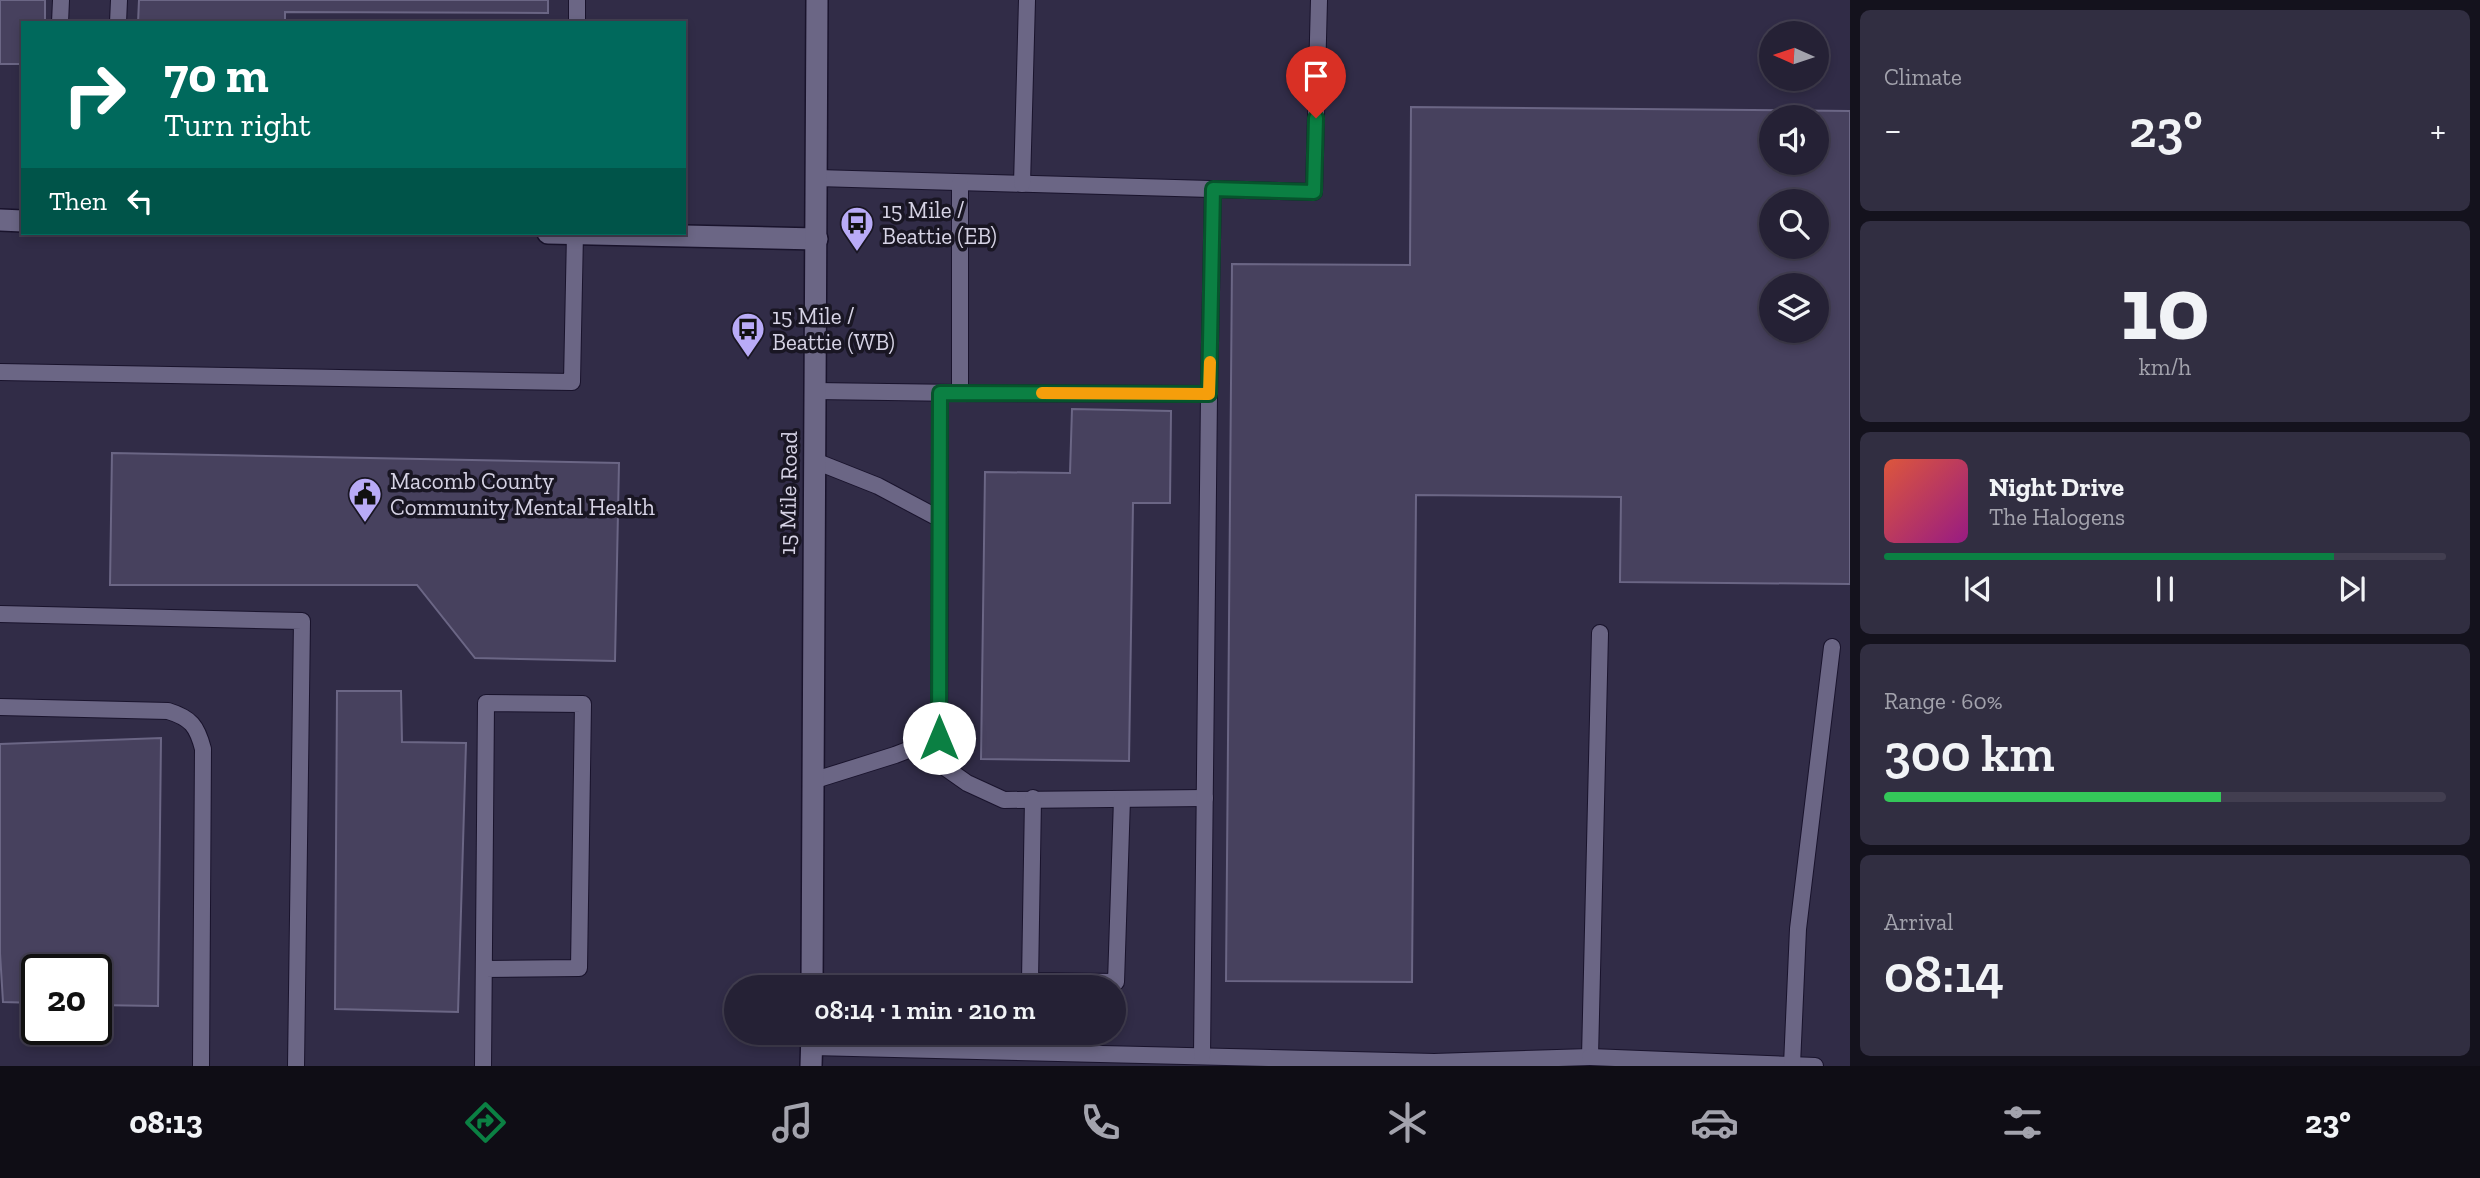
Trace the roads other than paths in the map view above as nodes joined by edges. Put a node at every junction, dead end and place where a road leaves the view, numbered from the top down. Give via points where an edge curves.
1 (61, 0) edge
2 (119, 0) edge
3 (577, 0) edge
4 (817, 0) edge
5 (1027, 0) edge
6 (1319, 0) edge
7 (61, 21) edge
8 (118, 21) edge
9 (577, 21) edge
10 (817, 178) junction
11 (960, 183) junction
12 (1022, 184) junction
13 (1213, 189) junction
14 (0, 220) edge
15 (21, 221) edge
16 (575, 235) edge
17 (656, 235) edge
18 (817, 239) junction
19 (0, 372) edge
20 (815, 391) junction
21 (940, 393) junction
22 (960, 393) junction
23 (1209, 394) junction
24 (815, 461) junction
25 (940, 519) junction
26 (0, 614) edge
27 (1600, 633) dead end
28 (1832, 647) dead end
29 (0, 707) edge
30 (916, 747) junction
31 (812, 781) junction
32 (1033, 798) junction
33 (1205, 798) junction
34 (1122, 799) junction
35 (484, 969) junction
36 (812, 975) edge
37 (812, 1048) edge
38 (1202, 1056) junction
39 (1590, 1057) junction
40 (1792, 1065) edge
41 (201, 1066) edge
42 (296, 1066) edge
43 (483, 1066) edge
44 (1815, 1066) edge

1 - 7 lane
2 - 8 lane
3 - 9 lane
4 - 10 main road, 15 Mile Road
5 - 12 lane
6 - 13 lane via 1314,192
10 - 11 lane
10 - 18 main road, 15 Mile Road
11 - 12 lane
11 - 22 lane
12 - 13 lane
13 - 23 lane
14 - 15 main road
16 - 19 lane via 572,382
17 - 18 main road
18 - 20 main road, 15 Mile Road
20 - 21 lane
20 - 24 main road, 15 Mile Road
21 - 22 lane
21 - 25 lane
22 - 23 lane
23 - 33 lane
24 - 25 lane via 878,486
24 - 31 main road, 15 Mile Road
25 - 30 lane via 939,738
26 - 42 lane via 302,621
27 - 39 lane
28 - 40 lane via 1798,929
29 - 41 lane via 168,712 198,727 203,750
30 - 31 lane
30 - 32 lane via 967,783 1004,800
31 - 36 main road, 15 Mile Road
32 - 34 lane
32 - 34 lane via 1030,981 1103,982 1116,982
33 - 34 lane
33 - 38 lane
35 - 35 lane via 486,703 583,704 579,968
35 - 43 lane
37 - 38 lane
38 - 39 lane via 1434,1062
39 - 40 lane
40 - 44 lane

